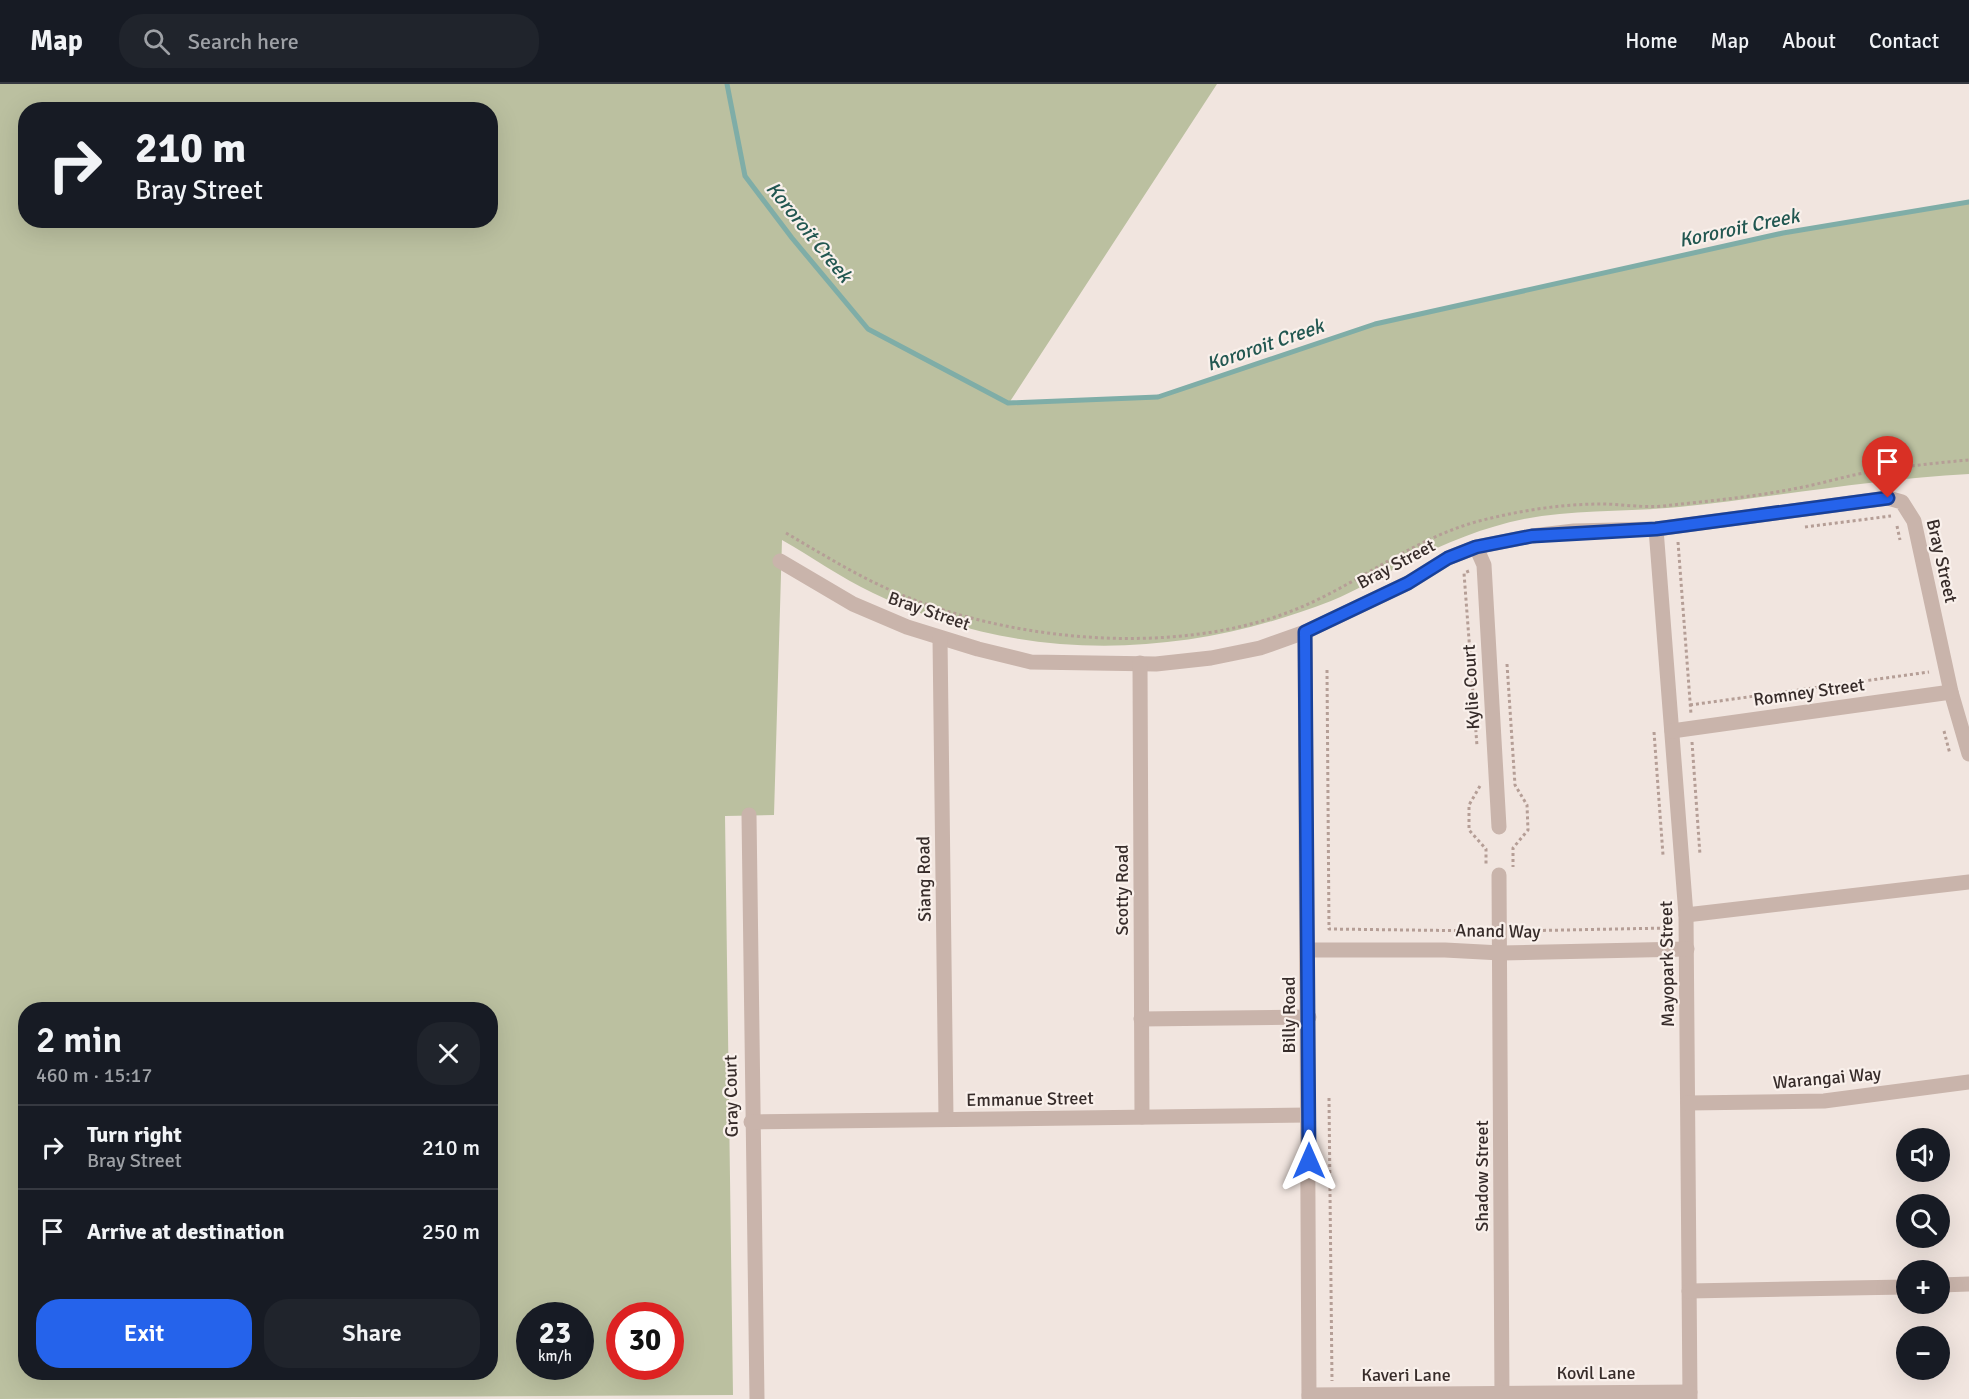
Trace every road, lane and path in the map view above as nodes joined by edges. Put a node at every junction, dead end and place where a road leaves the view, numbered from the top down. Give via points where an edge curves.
1 (1969, 460) edge
2 (1656, 529) junction
3 (786, 533) dead end
4 (1678, 542) dead end
5 (1476, 547) junction
6 (780, 561) dead end
7 (1305, 632) junction
8 (940, 638) junction
9 (1140, 663) junction
10 (1327, 670) dead end
11 (1929, 672) dead end
12 (1951, 692) junction
13 (1690, 705) junction
14 (1691, 728) junction
15 (1672, 731) junction
16 (1969, 754) edge
17 (749, 815) dead end
18 (1498, 827) dead end
19 (1700, 855) dead end
20 (1498, 875) dead end
21 (1969, 882) edge
22 (1686, 915) junction
23 (1668, 928) dead end
24 (1500, 931) junction
25 (1687, 949) junction
26 (1308, 950) junction
27 (1501, 953) junction
28 (1308, 1017) junction
29 (1141, 1019) junction
30 (1969, 1082) edge
31 (1329, 1098) dead end
32 (1688, 1103) junction
33 (1308, 1115) junction
34 (1142, 1117) junction
35 (946, 1119) junction
36 (751, 1122) junction
37 (1969, 1284) edge
38 (1950, 1285) edge
39 (1896, 1287) edge
40 (1689, 1290) junction
41 (1332, 1395) junction
42 (1502, 1396) edge
43 (1690, 1396) edge
44 (1309, 1397) edge
45 (755, 1399) edge

1 - 3 path via 1658,507 1599,504 1527,510 1475,522 1425,540 1333,592 1288,612 1239,627 1180,636 1095,636 970,618 912,599 857,574
2 - 5 street, Bray Street via 1564,532
2 - 12 street, Bray Street via 1888,498 1902,502 1914,521
2 - 15 street, Mayopark Street
4 - 13 path
5 - 7 street, Bray Street
5 - 18 street, Kylie Court via 1484,565
6 - 8 street, Bray Street via 853,604
7 - 9 street, Bray Street via 1260,648 1211,658
7 - 26 street, Billy Road
8 - 9 street, Bray Street via 1031,662
8 - 35 street, Siang Road
9 - 29 street, Scotty Road
10 - 24 path via 1329,929
11 - 13 path
12 - 14 street, Romney Street
12 - 16 street, Bray Street
13 - 14 path
14 - 15 street, Romney Street
14 - 19 path
15 - 22 street, Mayopark Street
17 - 36 street, Gray Court
20 - 24 street, Shadow Street
21 - 22 street
22 - 25 street, Mayopark Street
23 - 24 path
24 - 27 street, Shadow Street
25 - 27 street, Anand Way
25 - 32 street, Mayopark Street
26 - 27 street, Anand Way
26 - 28 street, Billy Road
27 - 42 street, Shadow Street
28 - 29 street
28 - 33 street, Billy Road
29 - 34 street, Scotty Road
30 - 32 street, Warangai Way via 1824,1101
31 - 41 path
32 - 40 street, Mayopark Street
33 - 34 street, Emmanue Street
33 - 44 street, Billy Road
34 - 35 street, Emmanue Street
35 - 36 street, Emmanue Street
36 - 45 street, Gray Court
37 - 38 street
39 - 40 street
40 - 43 street, Mayopark Street
41 - 42 street, Kaveri Lane
41 - 44 street, Kaveri Lane
42 - 43 street, Kovil Lane

